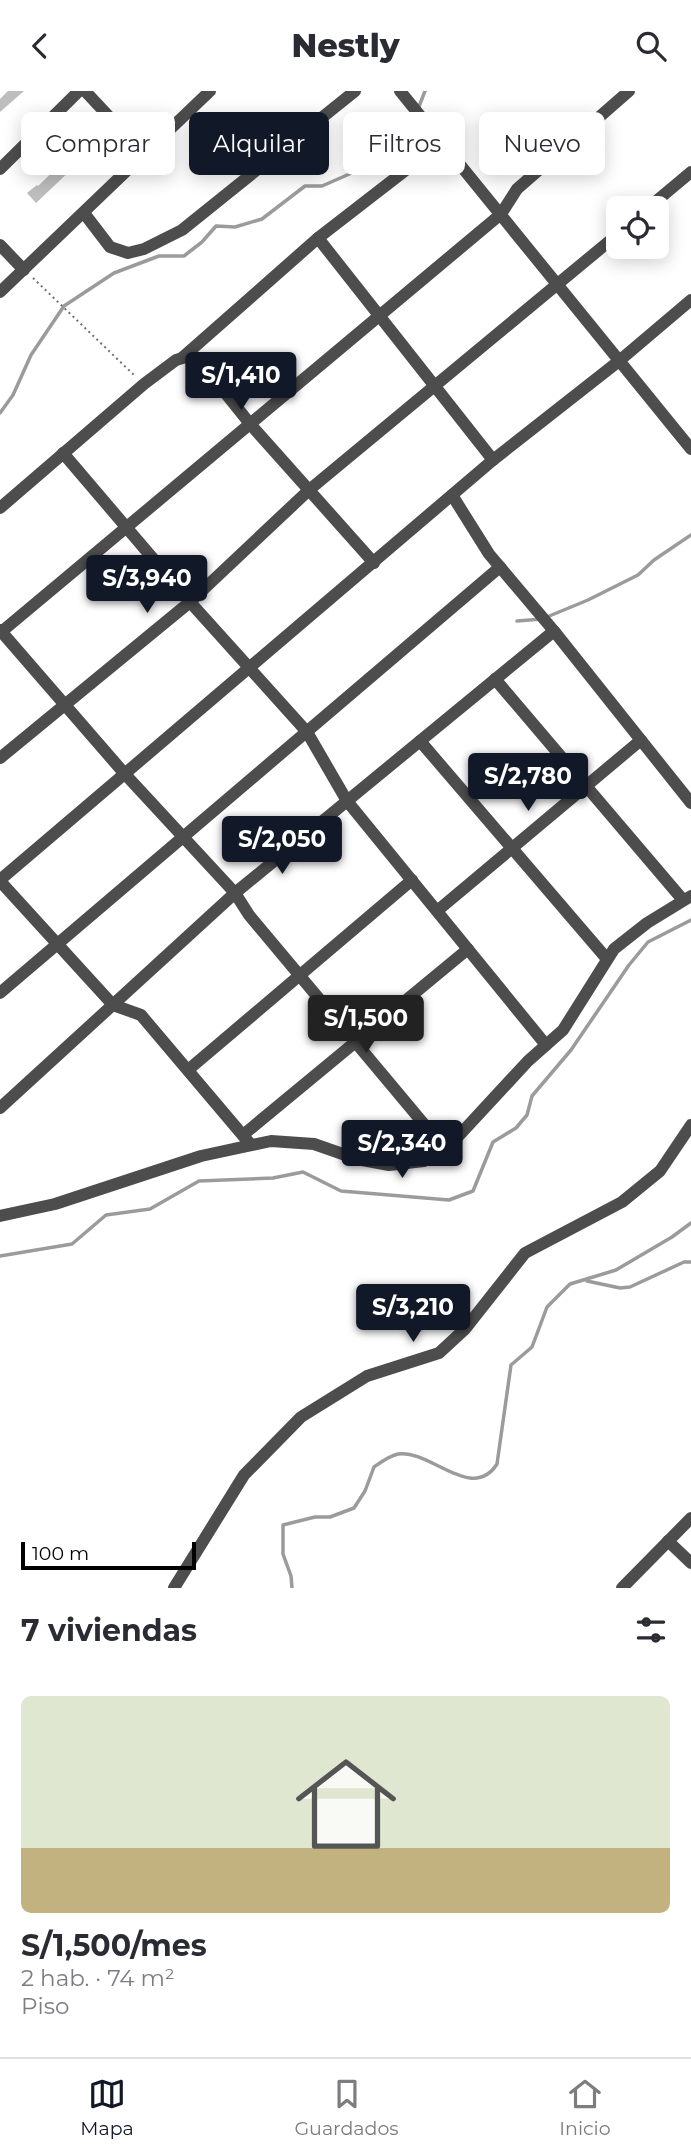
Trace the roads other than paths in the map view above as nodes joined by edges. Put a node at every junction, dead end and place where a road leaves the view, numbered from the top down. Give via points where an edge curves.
1 (79, 91) edge
2 (85, 91) edge
3 (210, 91) edge
4 (355, 91) edge
5 (400, 91) edge
6 (629, 91) edge
7 (105, 112) edge
8 (417, 112) edge
9 (175, 124) edge
10 (0, 169) edge
11 (465, 170) edge
12 (691, 172) edge
13 (123, 175) edge
14 (399, 175) edge
15 (662, 196) edge
16 (84, 213) junction
17 (501, 215) junction
18 (318, 238) junction
19 (606, 244) edge
20 (0, 245) edge
21 (24, 271) junction
22 (558, 285) junction
23 (0, 292) edge
24 (691, 300) edge
25 (379, 316) junction
26 (183, 357) junction
27 (619, 361) junction
28 (435, 386) junction
29 (251, 425) junction
30 (691, 449) edge
31 (63, 453) junction
32 (493, 460) junction
33 (309, 490) junction
34 (452, 495) junction
35 (0, 507) edge
36 (127, 526) junction
37 (374, 563) junction
38 (500, 568) junction
39 (190, 602) junction
40 (0, 631) edge
41 (554, 631) junction
42 (249, 667) junction
43 (495, 680) junction
44 (64, 704) junction
45 (307, 732) junction
46 (641, 740) junction
47 (420, 741) junction
48 (0, 758) edge
49 (124, 773) junction
50 (586, 786) junction
51 (348, 801) junction
52 (691, 803) edge
53 (183, 837) junction
54 (512, 848) junction
55 (0, 880) edge
56 (412, 880) junction
57 (235, 894) junction
58 (687, 898) edge
59 (437, 911) junction
60 (58, 944) junction
61 (468, 949) junction
62 (607, 959) junction
63 (299, 976) junction
64 (0, 993) edge
65 (113, 1005) junction
66 (355, 1043) junction
67 (546, 1045) junction
68 (188, 1070) junction
69 (0, 1108) edge
70 (691, 1125) edge
71 (247, 1140) junction
72 (444, 1148) junction
73 (0, 1216) edge
74 (691, 1518) edge
75 (668, 1541) junction
76 (691, 1563) edge
77 (174, 1588) edge
78 (622, 1588) edge

1 - 10 street
2 - 7 street
3 - 9 street
4 - 16 street via 182,230 144,249 128,253 110,247
5 - 8 street
6 - 17 street via 517,189
11 - 17 street
12 - 15 street
13 - 16 street
14 - 18 street
16 - 21 street
17 - 22 street
17 - 25 street
18 - 25 street
18 - 26 street
19 - 22 street
20 - 21 street
21 - 23 street
22 - 27 street
22 - 28 street
24 - 27 street
25 - 28 street
25 - 29 street
26 - 29 street via 198,359
26 - 31 street
27 - 30 street
27 - 32 street
28 - 32 street
28 - 33 street
29 - 33 street
29 - 36 street
31 - 35 street
31 - 36 street
32 - 34 street
33 - 37 street
33 - 39 street
34 - 37 street
34 - 38 street
36 - 39 street
36 - 40 street
37 - 42 street
38 - 41 street
38 - 45 street
39 - 42 street
39 - 44 street
40 - 44 street
41 - 43 street
41 - 46 street
42 - 45 street
42 - 49 street
43 - 47 street
43 - 50 street
44 - 48 street
44 - 49 street
45 - 51 street
45 - 53 street
46 - 50 street
46 - 52 street
47 - 51 street
47 - 54 street
49 - 53 street
49 - 55 street
50 - 54 street
50 - 58 street
51 - 56 street
51 - 57 street
53 - 57 street
53 - 60 street
54 - 59 street
54 - 62 street
55 - 60 street
56 - 59 street
56 - 63 street
57 - 63 street
57 - 65 street
58 - 62 street via 647,923
59 - 61 street
60 - 64 street
60 - 65 street
61 - 66 street
61 - 67 street
62 - 67 street via 563,1030
63 - 66 street
63 - 68 street
65 - 68 street via 142,1015
65 - 69 street
66 - 71 street
66 - 72 street
67 - 72 street
68 - 71 street
70 - 77 street via 660,1171 622,1202 525,1253 466,1329 439,1353 367,1376 301,1417 244,1475
71 - 72 street via 314,1144 389,1165 424,1161
71 - 73 street via 55,1204
74 - 75 street
75 - 76 street
75 - 78 street

